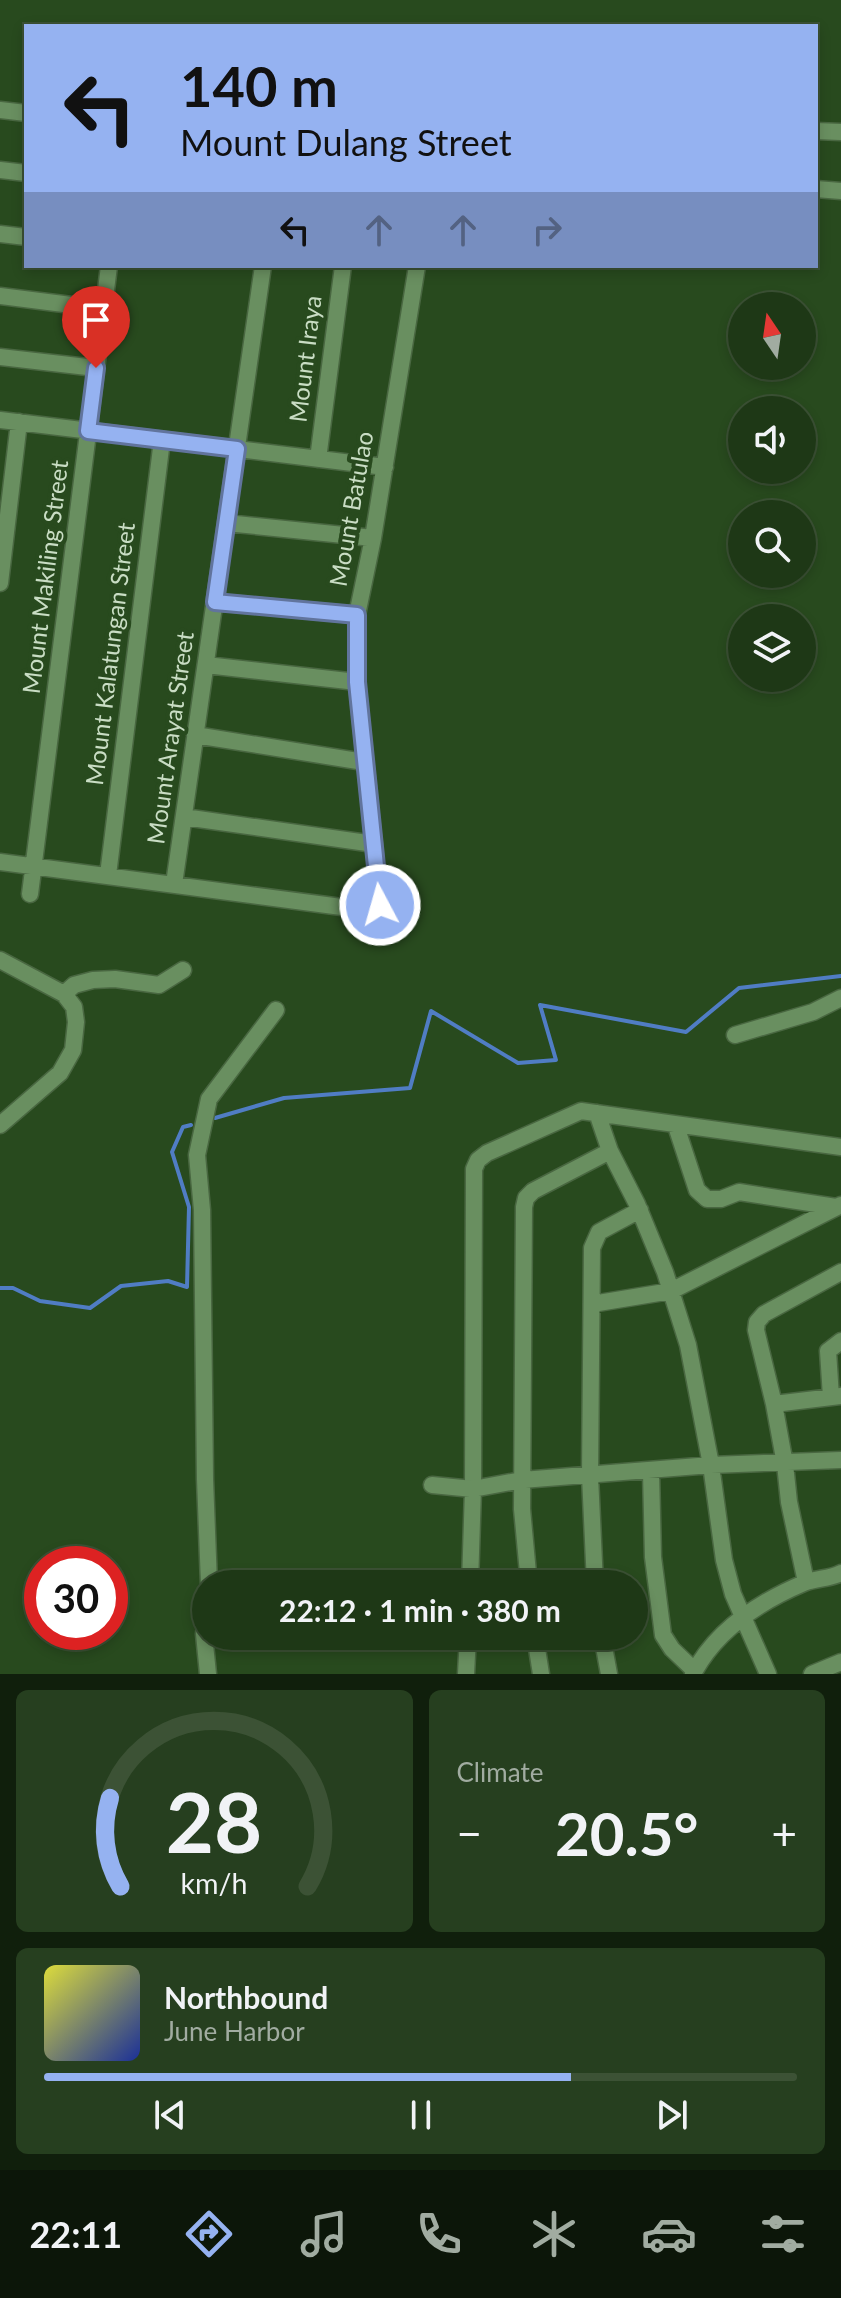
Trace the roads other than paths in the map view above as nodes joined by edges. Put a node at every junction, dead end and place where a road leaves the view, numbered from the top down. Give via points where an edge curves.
1 (0, 110) edge
2 (24, 113) edge
3 (818, 131) edge
4 (841, 132) edge
5 (0, 170) edge
6 (24, 173) edge
7 (818, 189) edge
8 (841, 191) edge
9 (0, 234) edge
10 (24, 237) edge
11 (109, 268) edge
12 (263, 268) edge
13 (343, 268) edge
14 (417, 268) edge
15 (0, 296) edge
16 (103, 309) junction
17 (0, 357) edge
18 (96, 368) junction
19 (0, 420) edge
20 (19, 422) junction
21 (88, 431) junction
22 (162, 440) junction
23 (237, 449) junction
24 (318, 459) junction
25 (385, 467) junction
26 (226, 523) junction
27 (373, 538) junction
28 (0, 583) edge
29 (215, 602) junction
30 (357, 615) junction
31 (206, 665) junction
32 (357, 682) junction
33 (195, 735) junction
34 (364, 762) junction
35 (184, 817) junction
36 (374, 844) junction
37 (0, 862) edge
38 (34, 866) junction
39 (108, 875) junction
40 (174, 884) junction
41 (30, 894) dead end
42 (0, 960) edge
43 (183, 970) dead end
44 (64, 994) junction
45 (841, 998) edge
46 (276, 1010) dead end
47 (735, 1035) dead end
48 (597, 1113) junction
49 (0, 1125) edge
50 (676, 1126) junction
51 (841, 1147) edge
52 (610, 1151) junction
53 (838, 1206) edge
54 (640, 1210) junction
55 (841, 1272) edge
56 (671, 1291) junction
57 (592, 1304) junction
58 (841, 1341) edge
59 (836, 1396) edge
60 (774, 1404) junction
61 (841, 1460) edge
62 (785, 1464) junction
63 (711, 1465) junction
64 (651, 1472) junction
65 (590, 1476) junction
66 (522, 1480) junction
67 (432, 1485) dead end
68 (473, 1489) junction
69 (208, 1570) edge
70 (470, 1570) edge
71 (528, 1570) edge
72 (594, 1570) edge
73 (841, 1573) edge
74 (806, 1582) junction
75 (743, 1615) junction
76 (206, 1650) edge
77 (467, 1650) edge
78 (537, 1650) edge
79 (605, 1650) edge
80 (841, 1662) edge
81 (694, 1672) edge
82 (208, 1674) edge
83 (466, 1674) edge
84 (541, 1674) edge
85 (609, 1674) edge
86 (768, 1674) edge
87 (812, 1674) edge

1 - 2 street
3 - 4 street
5 - 6 street
7 - 8 street
9 - 10 street
11 - 16 street, Mount Makiling Street
12 - 23 street, Mount Arayat Street
13 - 24 street, Mount Iraya
14 - 25 street, Mount Batulao
15 - 16 street
16 - 18 street, Mount Makiling Street
17 - 18 street
18 - 21 street, Mount Makiling Street
19 - 20 street
20 - 21 street
20 - 28 street
21 - 22 street
21 - 38 street, Mount Makiling Street
22 - 23 street
22 - 39 street, Mount Kalatungan Street
23 - 24 street
23 - 26 street, Mount Arayat Street
24 - 25 street
25 - 27 street, Mount Batulao
26 - 27 street
26 - 29 street, Mount Arayat Street
27 - 30 street, Mount Batulao
29 - 30 street
29 - 31 street, Mount Arayat Street
30 - 32 street, Mount Batulao
31 - 32 street
31 - 33 street, Mount Arayat Street
32 - 34 street, Mount Batulao
33 - 34 street
33 - 35 street, Mount Arayat Street
34 - 36 street, Mount Batulao
35 - 36 street
35 - 40 street, Mount Arayat Street
36 - 40 street, Mount Batulao via 380,905 372,911
37 - 38 street
38 - 39 street
38 - 41 street, Mount Makiling Street
39 - 40 street
42 - 44 street
43 - 44 street via 159,985 93,980
44 - 49 street via 74,1007 73,1050 60,1073
45 - 47 street
46 - 69 street via 209,1099 197,1155
48 - 50 street
48 - 52 street
48 - 68 street via 581,1111 518,1138 487,1153 474,1169
50 - 51 street
50 - 53 street via 697,1190 707,1199 739,1192
52 - 54 street
52 - 66 street via 526,1198
53 - 56 street
54 - 56 street
54 - 57 street via 594,1240
55 - 60 street via 757,1322
56 - 57 street
56 - 63 street via 688,1345
57 - 65 street
58 - 59 street via 828,1351
59 - 60 street
60 - 62 street
61 - 62 street
62 - 63 street
62 - 74 street
63 - 64 street
63 - 75 street via 724,1560
64 - 65 street
64 - 81 street via 653,1557 663,1635
65 - 66 street
65 - 72 street
66 - 68 street
66 - 71 street
67 - 68 street
68 - 70 street
73 - 74 street
74 - 75 street
75 - 81 street
75 - 86 street
76 - 82 street
77 - 83 street
78 - 84 street
79 - 85 street
80 - 87 street

